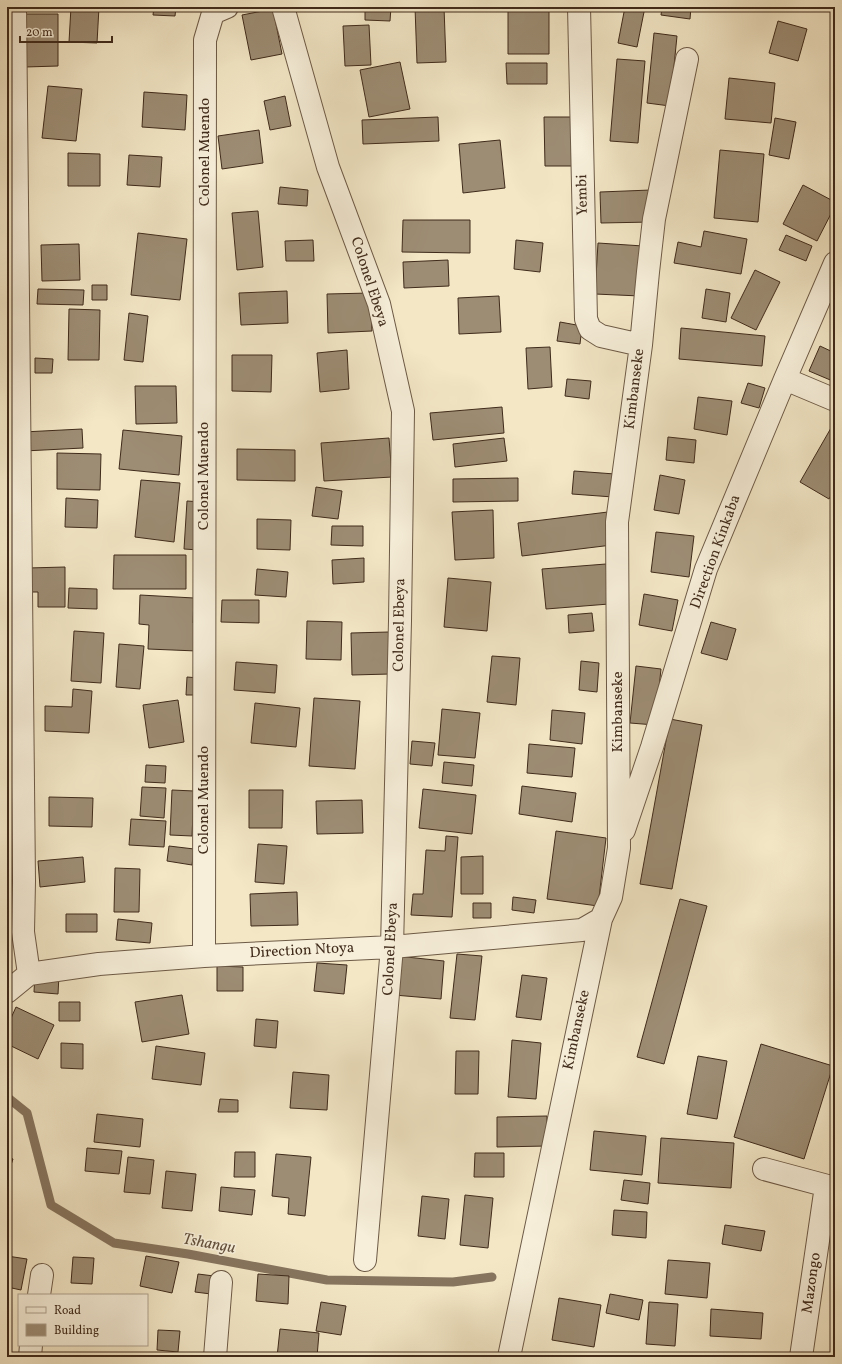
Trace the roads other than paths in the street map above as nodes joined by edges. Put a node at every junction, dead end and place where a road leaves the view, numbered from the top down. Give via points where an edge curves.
1 (15, 7) edge
2 (226, 7) edge
3 (283, 7) edge
4 (579, 7) edge
5 (687, 59) dead end
6 (835, 263) edge
7 (641, 345) junction
8 (785, 378) junction
9 (835, 400) edge
10 (618, 848) junction
11 (601, 919) junction
12 (392, 947) junction
13 (204, 956) junction
14 (29, 974) junction
15 (7, 992) edge
16 (764, 1169) dead end
17 (831, 1187) edge
18 (365, 1260) dead end
19 (221, 1282) dead end
20 (31, 1346) edge
21 (30, 1357) edge
22 (215, 1357) edge
23 (509, 1357) edge
24 (801, 1357) edge

1 - 14 street via 23,932
2 - 13 street, Colonel Muendo via 214,13 205,40
3 - 12 street, Colonel Ebeya via 328,167 379,304 403,411
4 - 7 street, Yembi via 586,319 590,329 601,336
5 - 7 street, Kimbanseke via 654,219
6 - 8 street, Direction Kinkaba
7 - 10 street, Kimbanseke via 617,522
8 - 9 street
8 - 10 street, Direction Kinkaba via 706,569
10 - 11 street, Kimbanseke via 611,897
11 - 12 street, Direction Ntoya via 582,930
11 - 23 street, Kimbanseke
12 - 13 street, Direction Ntoya
12 - 18 street, Colonel Ebeya
13 - 14 street, Direction Ntoya via 99,964
14 - 15 street
16 - 17 street
17 - 24 street, Mazongo
19 - 22 street
20 - 21 street

